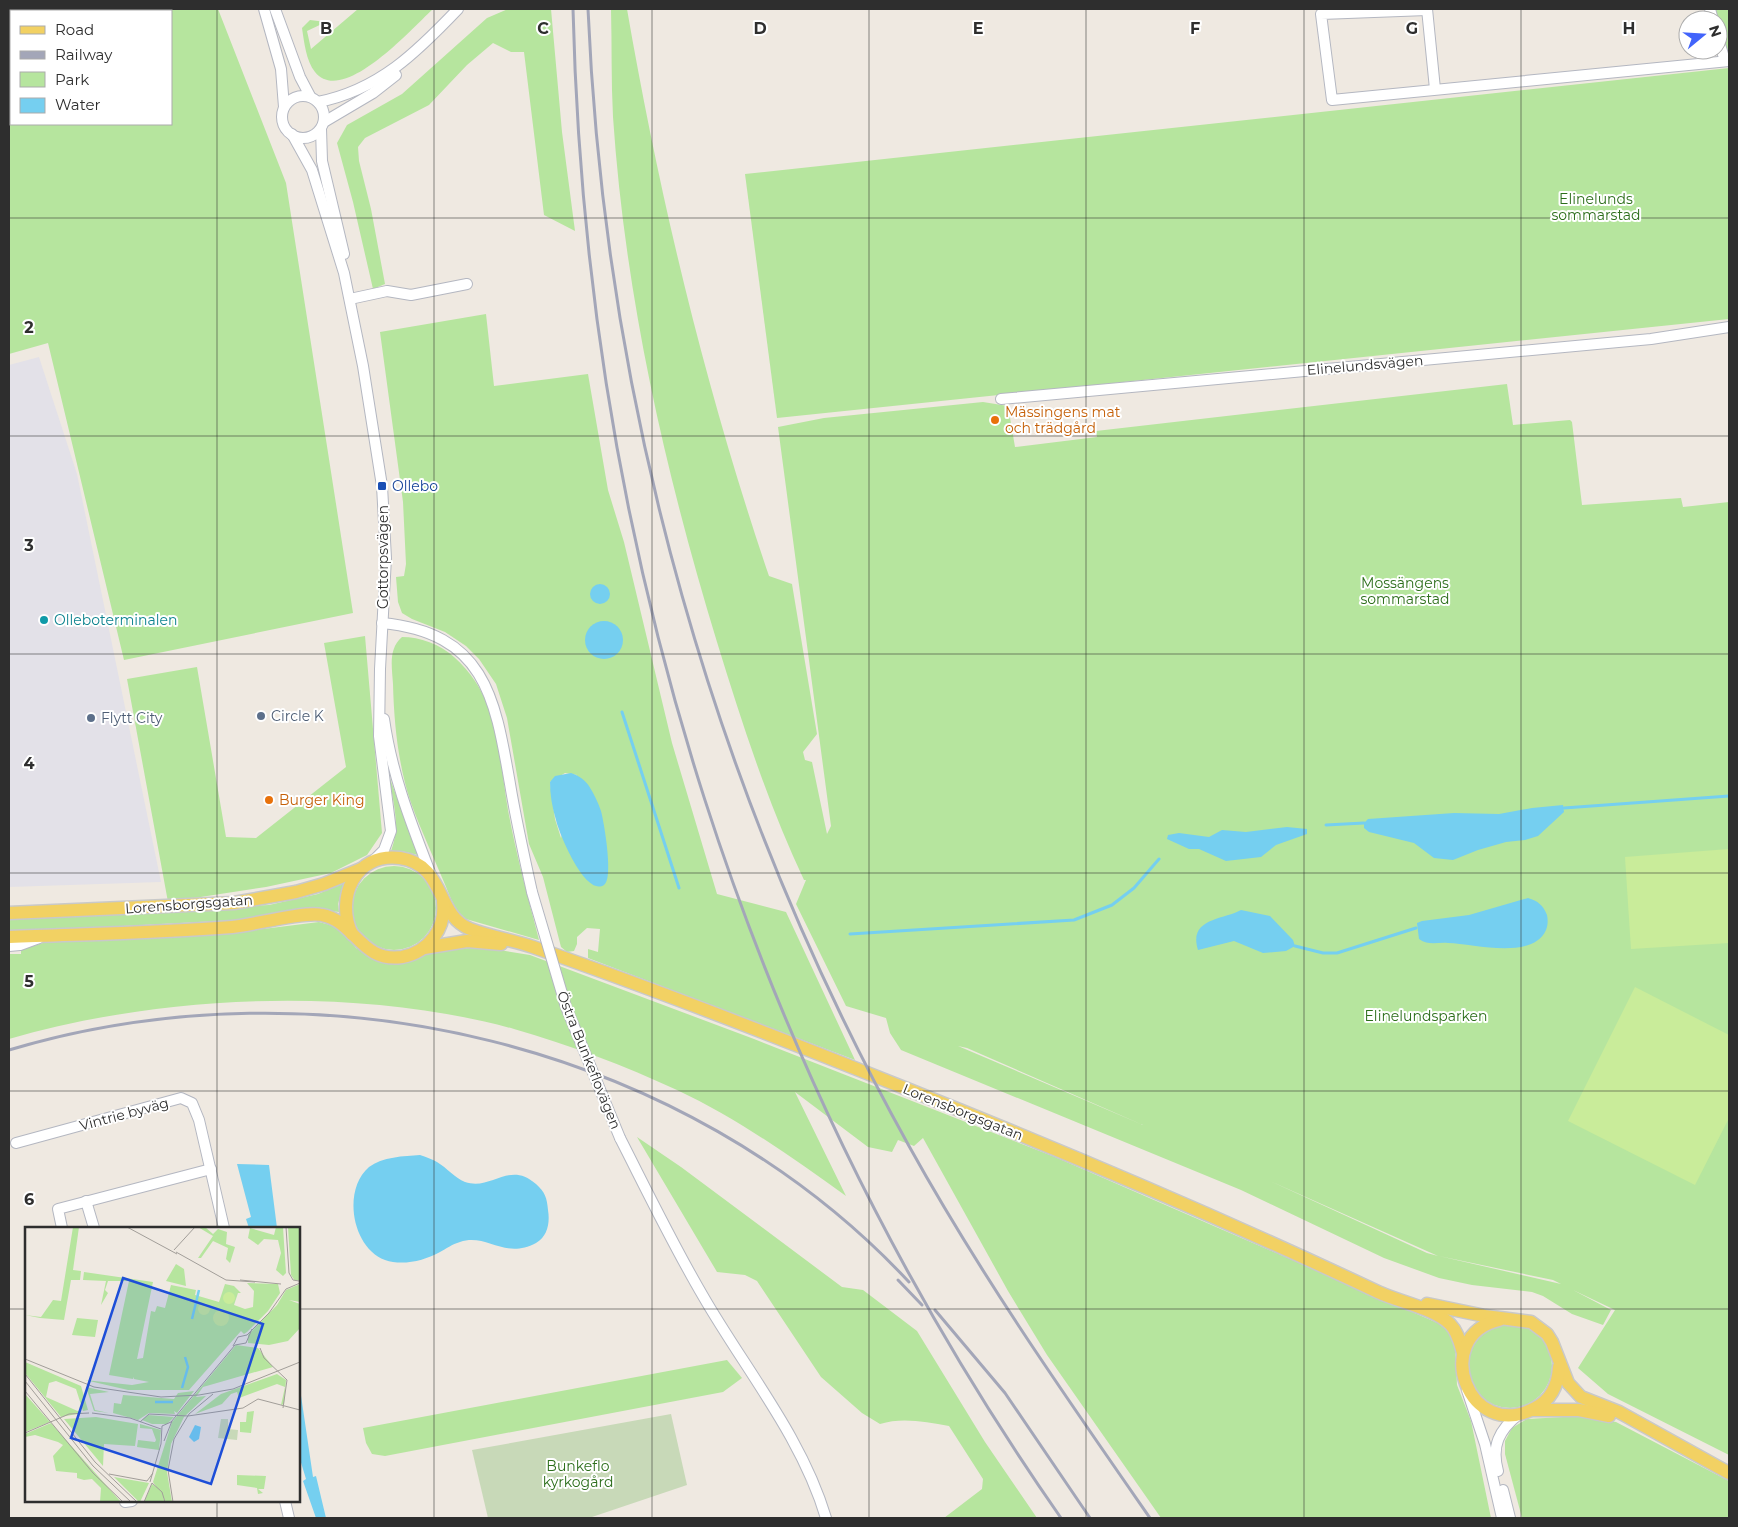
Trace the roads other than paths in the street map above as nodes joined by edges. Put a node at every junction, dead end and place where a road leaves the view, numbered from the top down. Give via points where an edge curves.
1 (264, 9) edge
2 (275, 9) edge
3 (458, 9) edge
4 (1427, 10) edge
5 (436, 31) junction
6 (1727, 61) edge
7 (1435, 90) junction
8 (314, 99) junction
9 (284, 107) junction
10 (322, 125) junction
11 (292, 134) junction
12 (344, 273) junction
13 (467, 284) dead end
14 (350, 299) junction
15 (1729, 327) edge
16 (1001, 399) dead end
17 (382, 623) junction
18 (380, 669) junction
19 (366, 866) junction
20 (432, 876) junction
21 (442, 894) junction
22 (9, 913) edge
23 (352, 934) junction
24 (46, 936) junction
25 (9, 937) edge
26 (9, 946) edge
27 (422, 948) junction
28 (564, 959) junction
29 (16, 1143) dead end
30 (211, 1169) junction
31 (86, 1201) junction
32 (62, 1227) edge
33 (94, 1227) edge
34 (224, 1227) edge
35 (1356, 1281) junction
36 (1504, 1318) junction
37 (1463, 1353) junction
38 (1559, 1362) junction
39 (1467, 1387) junction
40 (1533, 1410) junction
41 (1519, 1414) junction
42 (1651, 1431) junction
43 (1729, 1473) edge
44 (285, 1502) edge
45 (289, 1518) edge
46 (826, 1518) edge
47 (1502, 1518) edge
48 (1510, 1518) edge

1 - 9 street, Gottorpsvägen via 281,69
2 - 8 street, Gottorpsvägen via 300,77
3 - 5 street
4 - 7 street
4 - 7 street via 1321,14 1332,100
5 - 8 street via 380,79 348,94
5 - 10 street via 417,58 397,75
6 - 7 street
8 - 9 street via 295,97
8 - 10 street, Gottorpsvägen via 324,115
9 - 11 street, Gottorpsvägen via 283,123
10 - 11 street via 307,138
10 - 12 street, Gottorpsvägen via 322,161 339,225
11 - 12 street, Gottorpsvägen via 312,170
12 - 14 street, Gottorpsvägen
13 - 14 street via 411,295 387,291
14 - 17 street, Gottorpsvägen via 382,486 386,558
15 - 16 street, Elinelundsvägen via 1651,339
17 - 18 street, Gottorpsvägen
17 - 46 street, Östra Bunkeflovägen, bridge via 422,630 444,640 464,655 488,689 503,737 532,892 566,1007 620,1138 664,1226 702,1296 794,1443 817,1490
18 - 19 street, Gottorpsvägen via 379,736 391,831 384,850
18 - 20 street, Gottorpsvägen via 393,769
19 - 20 main road, Lorensborgsgatan via 383,859 402,859 416,863
19 - 22 main road, Lorensborgsgatan via 296,892 234,903
19 - 23 main road via 348,888 345,900 347,923
20 - 21 main road, Lorensborgsgatan
21 - 27 main road, Lorensborgsgatan via 443,920 435,936
21 - 28 main road, Lorensborgsgatan via 452,917 463,925
23 - 24 main road, Lorensborgsgatan via 340,922 320,914 217,928
23 - 27 main road, Lorensborgsgatan via 365,948 383,956 403,956
24 - 25 main road, Lorensborgsgatan
24 - 26 street
27 - 28 main road, Lorensborgsgatan via 453,942 486,942
28 - 35 main road, Lorensborgsgatan via 1016,1132 1164,1194
29 - 30 street, Vintrie byväg via 181,1098 192,1102
30 - 31 street
30 - 34 street, Vintrie byväg
31 - 32 street via 58,1210
31 - 33 street
35 - 36 main road, Lorensborgsgatan via 1443,1309
35 - 37 main road, Lorensborgsgatan via 1439,1316 1456,1331
36 - 37 main road via 1478,1329
36 - 38 main road, Lorensborgsgatan via 1521,1319 1539,1327 1552,1342
37 - 39 main road, Lorensborgsgatan
38 - 40 main road, Lorensborgsgatan via 1554,1390
38 - 42 main road, Lorensborgsgatan via 1568,1383 1582,1398 1619,1412
39 - 41 main road, Lorensborgsgatan via 1472,1397 1486,1409 1503,1415
39 - 47 street
40 - 41 main road, Lorensborgsgatan
40 - 42 main road, Lorensborgsgatan via 1595,1412
41 - 48 street via 1500,1432 1495,1449
42 - 43 main road, Lorensborgsgatan
44 - 45 street

